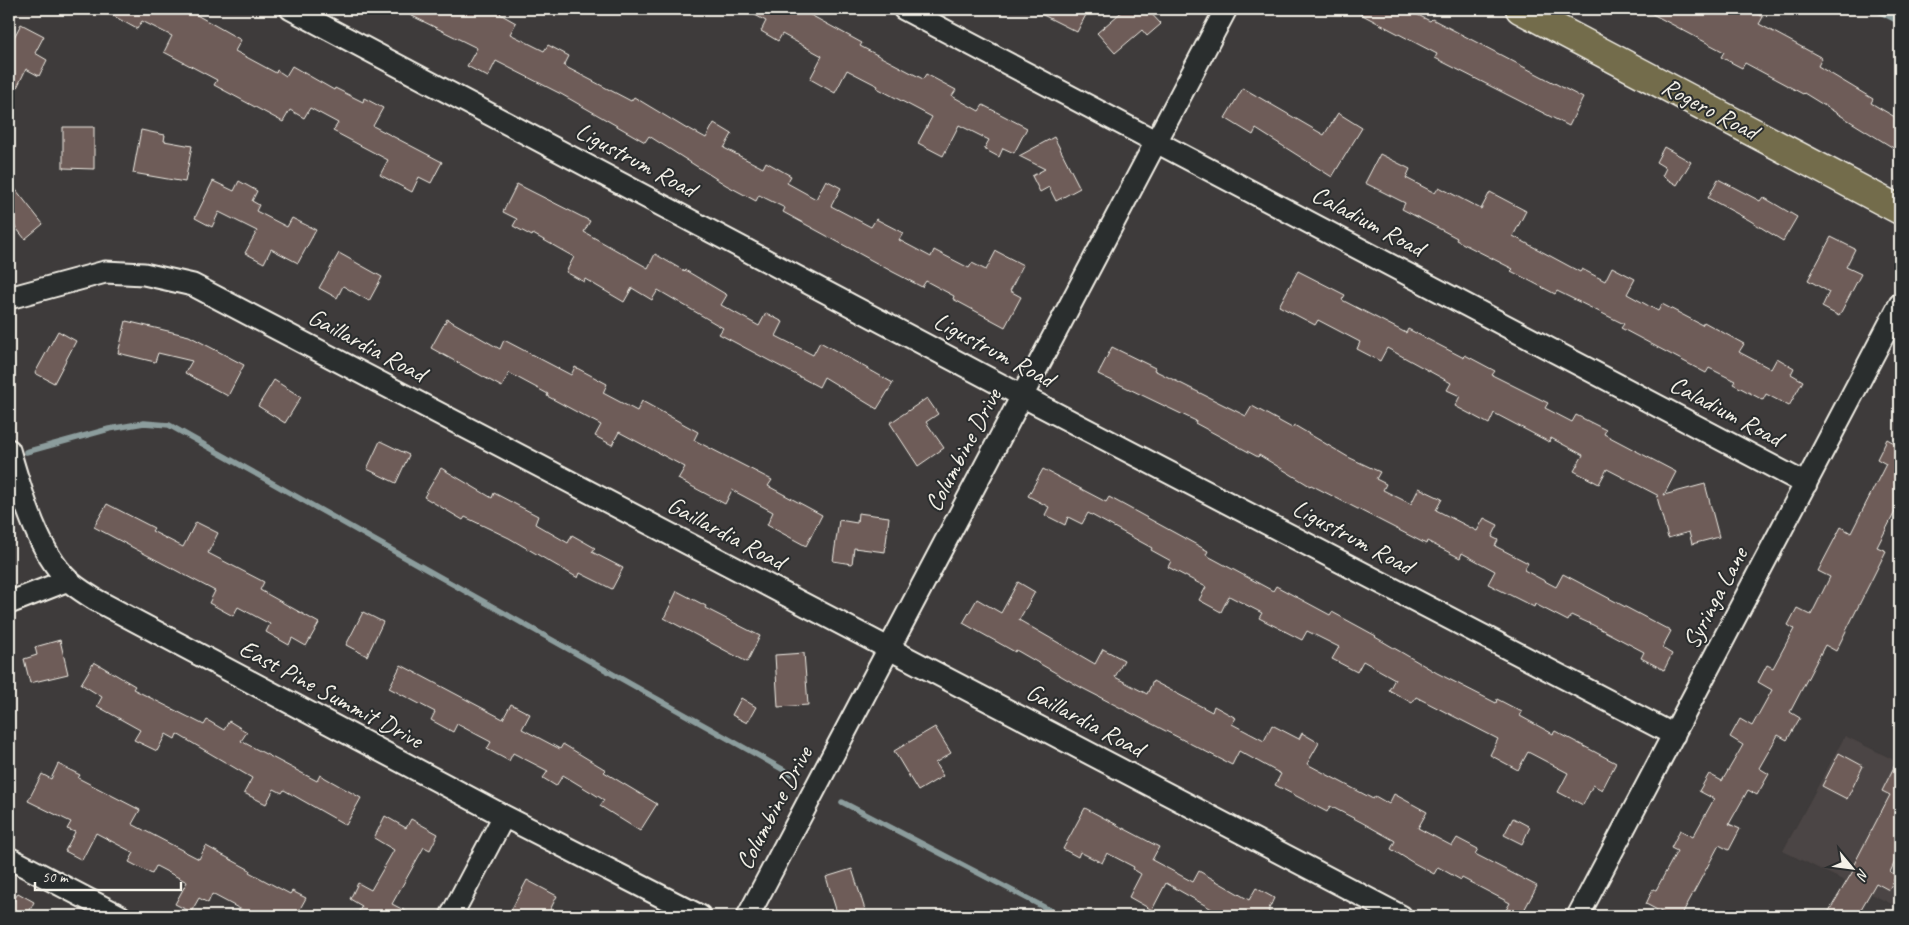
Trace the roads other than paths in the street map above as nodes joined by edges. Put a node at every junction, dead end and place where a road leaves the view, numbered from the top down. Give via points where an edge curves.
1 (290, 9) edge
2 (904, 9) edge
3 (1226, 9) edge
4 (1520, 9) edge
5 (1156, 141) junction
6 (1900, 210) edge
7 (9, 298) edge
8 (1900, 304) edge
9 (1022, 396) junction
10 (9, 450) edge
11 (1806, 484) junction
12 (68, 580) junction
13 (9, 603) edge
14 (889, 649) junction
15 (1674, 735) junction
16 (504, 816) junction
17 (9, 858) edge
18 (120, 916) edge
19 (451, 916) edge
20 (700, 916) edge
21 (748, 916) edge
22 (1401, 916) edge
23 (1578, 916) edge

1 - 9 street, Ligustrum Road
2 - 5 street, Caladium Road
3 - 5 street, Columbine Drive
4 - 6 main road, Rogero Road
5 - 9 street, Columbine Drive
5 - 11 street, Caladium Road
7 - 14 street, Gaillardia Road via 105,272 144,274 193,285
8 - 11 street, Syringa Lane
9 - 14 street, Columbine Drive
9 - 15 street, Ligustrum Road
10 - 12 street, East Pine Summit Drive via 38,535
11 - 15 street, Syringa Lane
12 - 13 street
12 - 16 street, East Pine Summit Drive via 131,620
14 - 21 street, Columbine Drive
14 - 22 street, Gaillardia Road
15 - 23 street, Syringa Lane
16 - 19 street
16 - 20 street, East Pine Summit Drive
17 - 18 street

